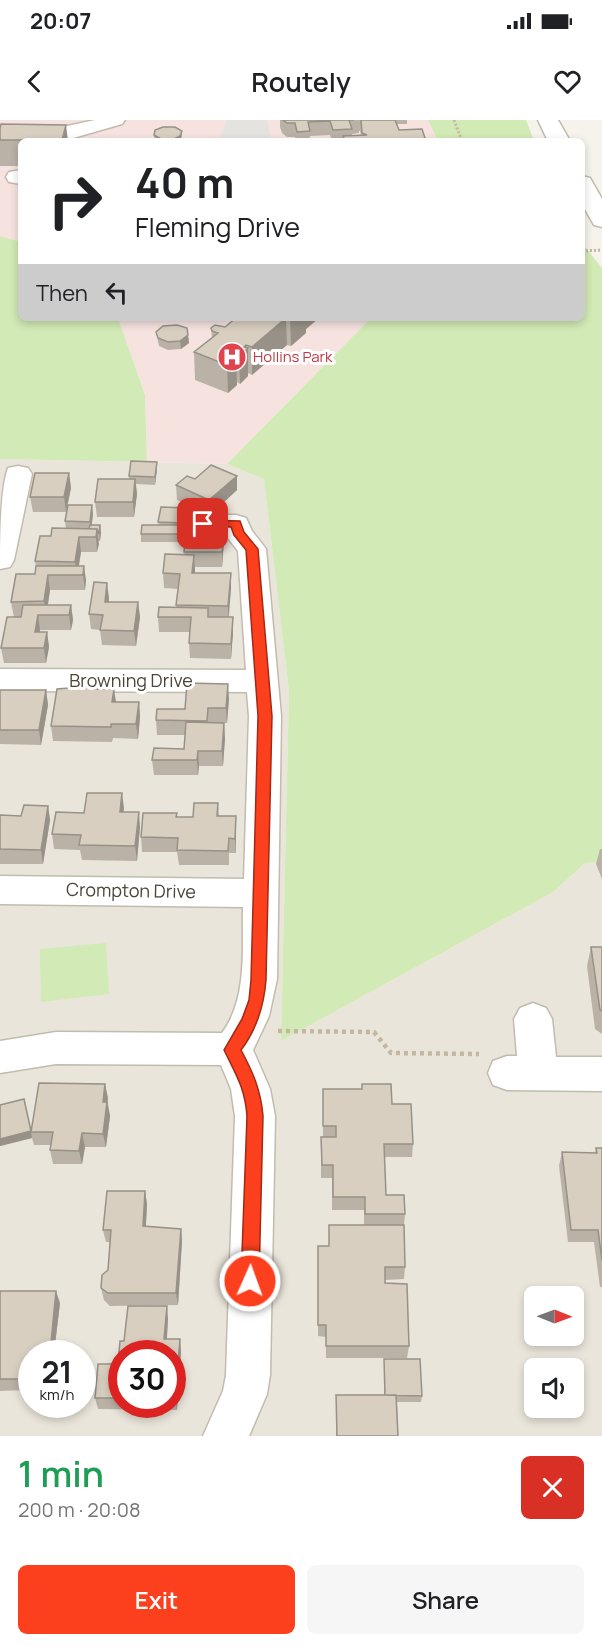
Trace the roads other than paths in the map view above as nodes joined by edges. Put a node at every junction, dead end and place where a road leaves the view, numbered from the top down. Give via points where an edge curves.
1 (548, 120) edge
2 (125, 123) edge
3 (41, 138) edge
4 (557, 138) edge
5 (0, 139) edge
6 (18, 139) edge
7 (585, 189) edge
8 (602, 220) edge
9 (19, 474) edge
10 (203, 524) edge
11 (0, 560) edge
12 (0, 680) edge
13 (262, 681) junction
14 (0, 890) edge
15 (262, 893) junction
16 (532, 1018) dead end
17 (241, 1034) junction
18 (0, 1058) edge
19 (602, 1074) edge
20 (226, 1436) edge

1 - 4 street
2 - 3 street
5 - 6 street
7 - 8 street
9 - 11 street
10 - 13 street via 236,524 238,533 252,549
12 - 13 street, Browning Drive
13 - 15 street
14 - 15 street, Crompton Drive
15 - 17 street via 259,980 256,1000
16 - 19 street via 523,1073
17 - 18 street via 56,1048
17 - 20 street via 255,1116 248,1375 245,1394

